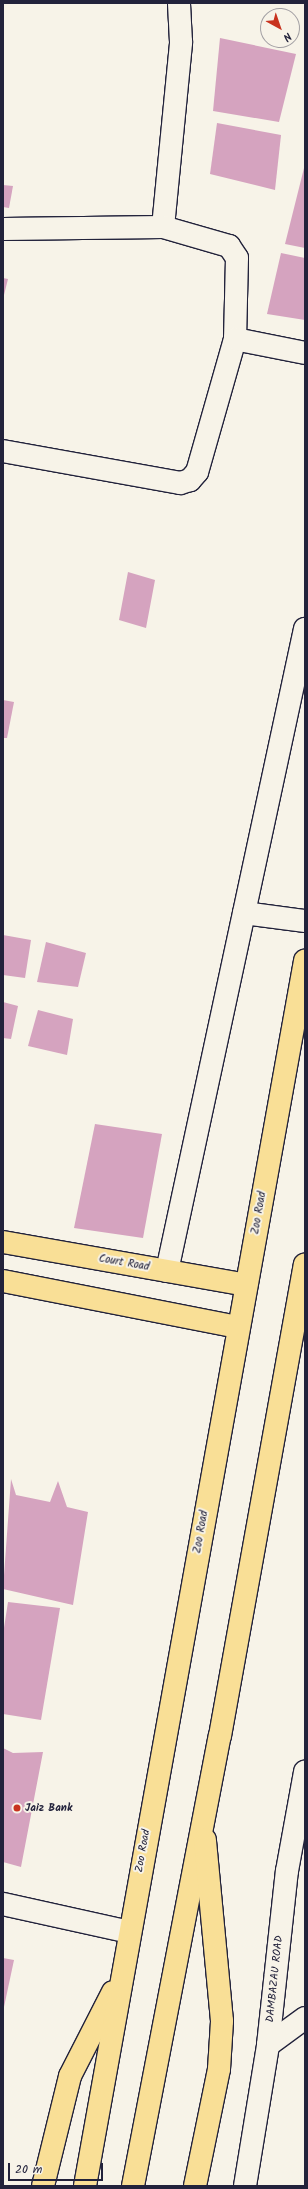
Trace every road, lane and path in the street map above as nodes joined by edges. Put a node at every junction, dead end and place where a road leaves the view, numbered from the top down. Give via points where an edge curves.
1 (179, 3) edge
2 (163, 227) junction
3 (3, 229) edge
4 (235, 339) junction
5 (305, 353) edge
6 (3, 451) edge
7 (305, 628) edge
8 (244, 913) junction
9 (305, 921) edge
10 (305, 961) edge
11 (3, 1242) edge
12 (305, 1265) edge
13 (167, 1271) junction
14 (3, 1281) edge
15 (246, 1285) junction
16 (238, 1327) junction
17 (305, 1772) edge
18 (203, 1819) junction
19 (3, 1904) edge
20 (129, 1932) junction
21 (122, 1973) junction
22 (305, 2018) edge
23 (268, 2045) junction
24 (44, 2186) edge
25 (85, 2186) edge
26 (133, 2186) edge
27 (195, 2186) edge
28 (245, 2186) edge

1 - 2 street via 181,42
2 - 3 street
2 - 4 street via 229,246 237,258
4 - 5 street
4 - 6 street via 197,472 190,480 180,483
7 - 8 street
8 - 9 street
8 - 13 street
10 - 15 main road, Zoo Road
11 - 13 main road, Court Road
12 - 18 main road
13 - 15 main road, Court Road
14 - 16 main road
15 - 16 main road, Zoo Road
16 - 20 main road, Zoo Road
17 - 23 street, DAMBAZAU ROAD via 287,1871
18 - 26 main road
18 - 27 main road via 222,2021 219,2069
19 - 20 street
20 - 21 main road, Zoo Road
21 - 24 main road via 70,2076
21 - 25 main road, Zoo Road
22 - 23 street
23 - 28 street, DAMBAZAU ROAD

